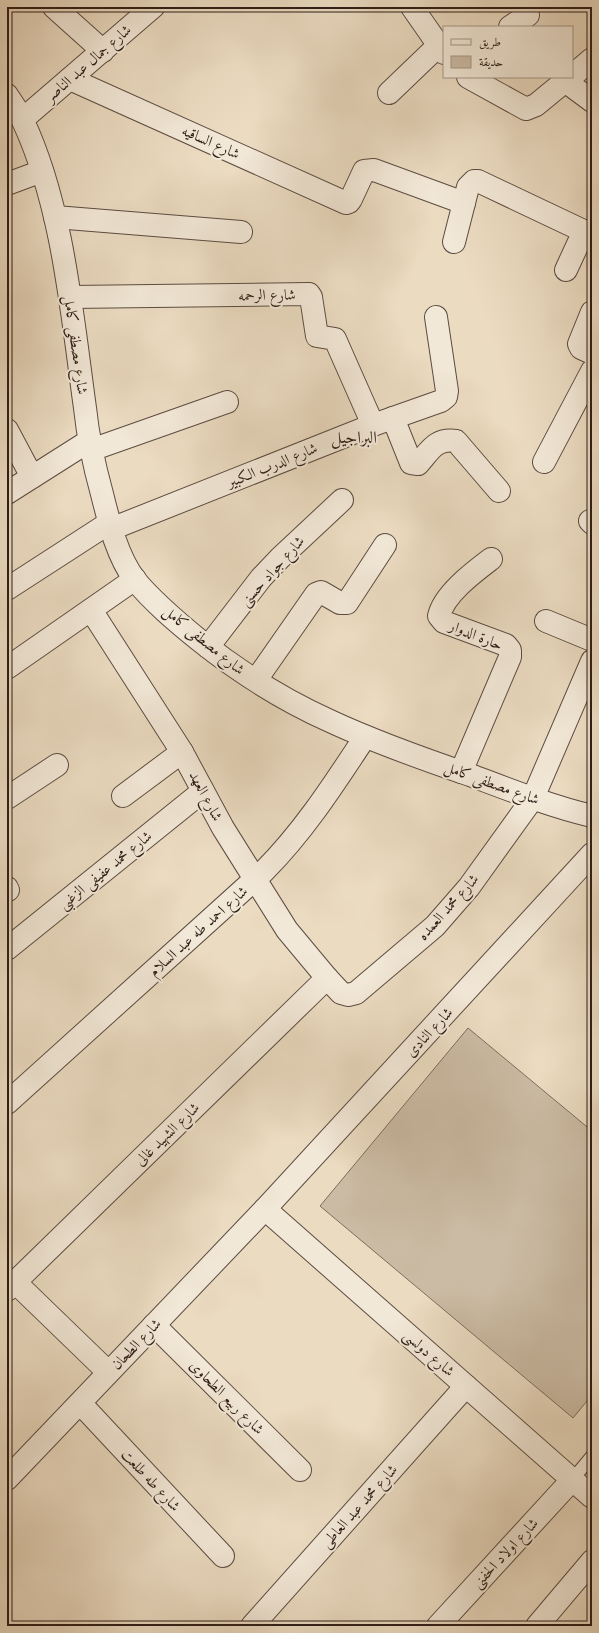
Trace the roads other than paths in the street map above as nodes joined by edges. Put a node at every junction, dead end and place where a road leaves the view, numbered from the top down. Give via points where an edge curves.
1 (54, 7) edge
2 (154, 7) edge
3 (412, 7) edge
4 (528, 15) dead end
5 (512, 26) edge
6 (441, 49) edge
7 (103, 51) junction
8 (592, 59) edge
9 (573, 75) edge
10 (470, 78) edge
11 (569, 78) edge
12 (70, 79) junction
13 (389, 93) dead end
14 (7, 95) edge
15 (592, 101) edge
16 (23, 119) junction
17 (42, 171) junction
18 (7, 184) edge
19 (464, 204) junction
20 (55, 217) junction
21 (241, 232) dead end
22 (588, 233) edge
23 (454, 242) dead end
24 (566, 270) dead end
25 (70, 297) junction
26 (592, 312) edge
27 (436, 316) dead end
28 (592, 353) edge
29 (592, 371) edge
30 (227, 402) dead end
31 (383, 422) junction
32 (7, 430) edge
33 (90, 446) junction
34 (544, 462) dead end
35 (32, 477) junction
36 (500, 491) dead end
37 (7, 493) edge
38 (342, 500) dead end
39 (110, 526) junction
40 (385, 545) dead end
41 (491, 559) dead end
42 (135, 579) junction
43 (7, 589) edge
44 (91, 610) junction
45 (546, 621) dead end
46 (592, 640) edge
47 (208, 647) junction
48 (592, 661) edge
49 (7, 668) edge
50 (256, 680) junction
51 (365, 737) junction
52 (182, 752) junction
53 (58, 765) dead end
54 (462, 772) junction
55 (203, 791) junction
56 (123, 796) dead end
57 (7, 798) edge
58 (533, 798) junction
59 (592, 816) edge
60 (592, 854) edge
61 (255, 880) junction
62 (7, 949) edge
63 (326, 978) junction
64 (7, 1104) edge
65 (265, 1209) junction
66 (11, 1286) edge
67 (154, 1325) junction
68 (108, 1372) junction
69 (466, 1386) junction
70 (80, 1403) junction
71 (592, 1456) edge
72 (300, 1470) dead end
73 (7, 1479) edge
74 (572, 1480) junction
75 (592, 1497) edge
76 (223, 1556) dead end
77 (592, 1561) edge
78 (252, 1626) edge
79 (438, 1626) edge
80 (537, 1626) edge

1 - 7 street
2 - 7 street, شارع جمال عبد الناصر
3 - 6 street
4 - 5 street
6 - 13 street
7 - 12 street, شارع جمال عبد الناصر
8 - 9 street
10 - 11 street via 526,109 536,105
11 - 15 street
12 - 16 street, شارع جمال عبد الناصر
12 - 19 street, شارع الساقيه via 343,202 349,202 364,171 374,170
14 - 16 street, شارع مصطفى كامل
16 - 17 street, شارع مصطفى كامل
17 - 18 street
17 - 20 street, شارع مصطفى كامل
19 - 22 street via 470,183 478,181
19 - 23 street
20 - 21 street
20 - 25 street, شارع مصطفى كامل
22 - 24 street
25 - 31 street, شارع الرحمه via 309,294 317,336 335,339
25 - 33 street, شارع مصطفى كامل
26 - 28 street via 579,344 581,348
27 - 31 street, شارع الدرب الكبير via 446,397
29 - 34 street
30 - 33 street
31 - 36 street via 411,463 418,464 435,445 456,441
31 - 39 street, شارع الدرب الكبير
32 - 35 street
33 - 35 street
33 - 39 street, شارع مصطفى كامل
35 - 37 street
38 - 47 street, شارع جواد حسنى via 261,578
39 - 42 street, شارع مصطفى كامل
39 - 43 street, شارع الدرب الكبير
40 - 50 street via 347,603 340,603 321,592 316,594
41 - 54 street, حارة الدوار via 450,596 440,610 439,616 444,622 506,645 510,650 510,656
42 - 44 street
42 - 47 street, شارع مصطفى كامل via 175,621
44 - 49 street
44 - 52 street, شارع العهد
45 - 46 street
47 - 50 street, شارع مصطفى كامل via 229,664
48 - 58 street, شارع محمد العمده
50 - 51 street, شارع مصطفى كامل via 283,697
51 - 54 street, شارع مصطفى كامل
51 - 61 street, شارع احمد طه عبد السلام via 314,813
52 - 55 street, شارع العهد
52 - 56 street
53 - 57 street
54 - 58 street, شارع مصطفى كامل
55 - 61 street, شارع العهد
55 - 62 street, شارع محمد عفيفى الزغبى
58 - 59 street, شارع مصطفى كامل
58 - 63 street, شارع محمد العمده via 469,887 435,926 353,995 341,993
60 - 65 street, شارع النادى
61 - 63 street, شارع العهد via 287,930
61 - 64 street, شارع احمد طه عبد السلام
63 - 66 street, شارع الشهيد غالى
65 - 67 street, شارع الطحان
65 - 69 street, شارع دولسى
66 - 68 street
67 - 68 street, شارع الطحان
67 - 72 street, شارع ربيع الطحاوى
68 - 70 street, شارع الطحان
69 - 74 street, شارع دولسى
69 - 78 street, شارع محمد عبد العاطى
70 - 73 street, شارع الطحان
70 - 76 street, شارع طه طلعت
71 - 74 lane
74 - 75 street, شارع دولسى
74 - 79 street, شارع اولاد الحفنى
77 - 80 street

